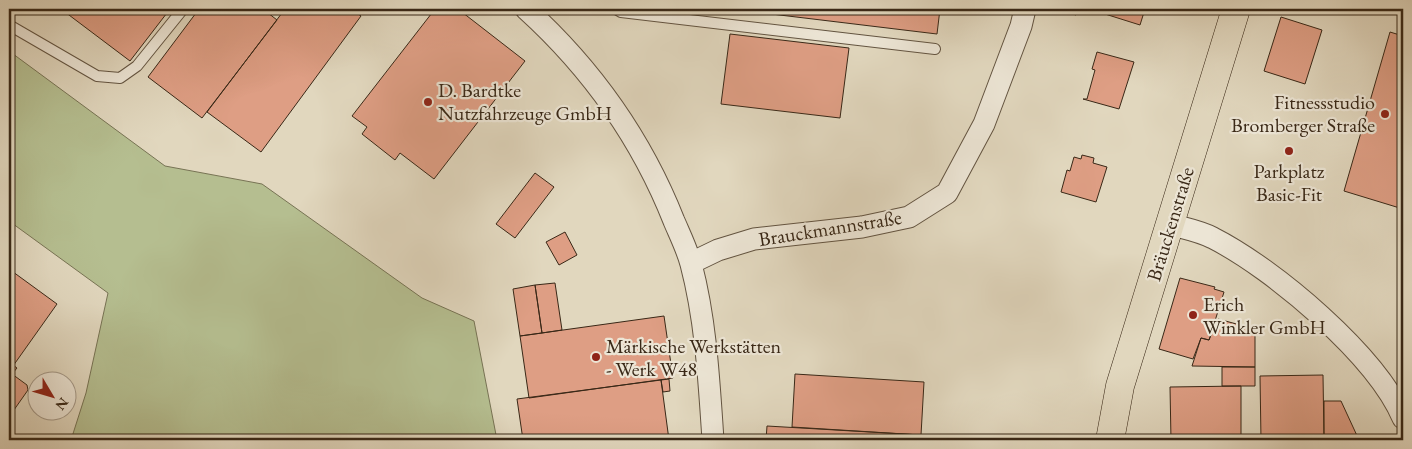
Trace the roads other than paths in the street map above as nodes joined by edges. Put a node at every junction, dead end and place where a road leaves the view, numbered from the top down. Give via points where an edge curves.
1 (183, 9) edge
2 (526, 9) edge
3 (616, 9) edge
4 (1025, 9) edge
5 (1236, 9) edge
6 (9, 25) edge
7 (935, 49) dead end
8 (1169, 224) junction
9 (691, 263) junction
10 (1403, 418) edge
11 (713, 440) edge
12 (1110, 440) edge

1 - 6 lane via 137,66 120,78 97,76
2 - 9 street via 587,71 620,117 660,184
3 - 7 lane
4 - 9 street, Brauckmannstraße via 984,124 947,193 909,217 862,227 754,239 718,250
5 - 8 main road, Bräuckenstraße
8 - 10 street via 1210,236 1230,247 1320,315 1375,375
8 - 12 main road, Bräuckenstraße via 1120,386
9 - 11 street via 704,336

